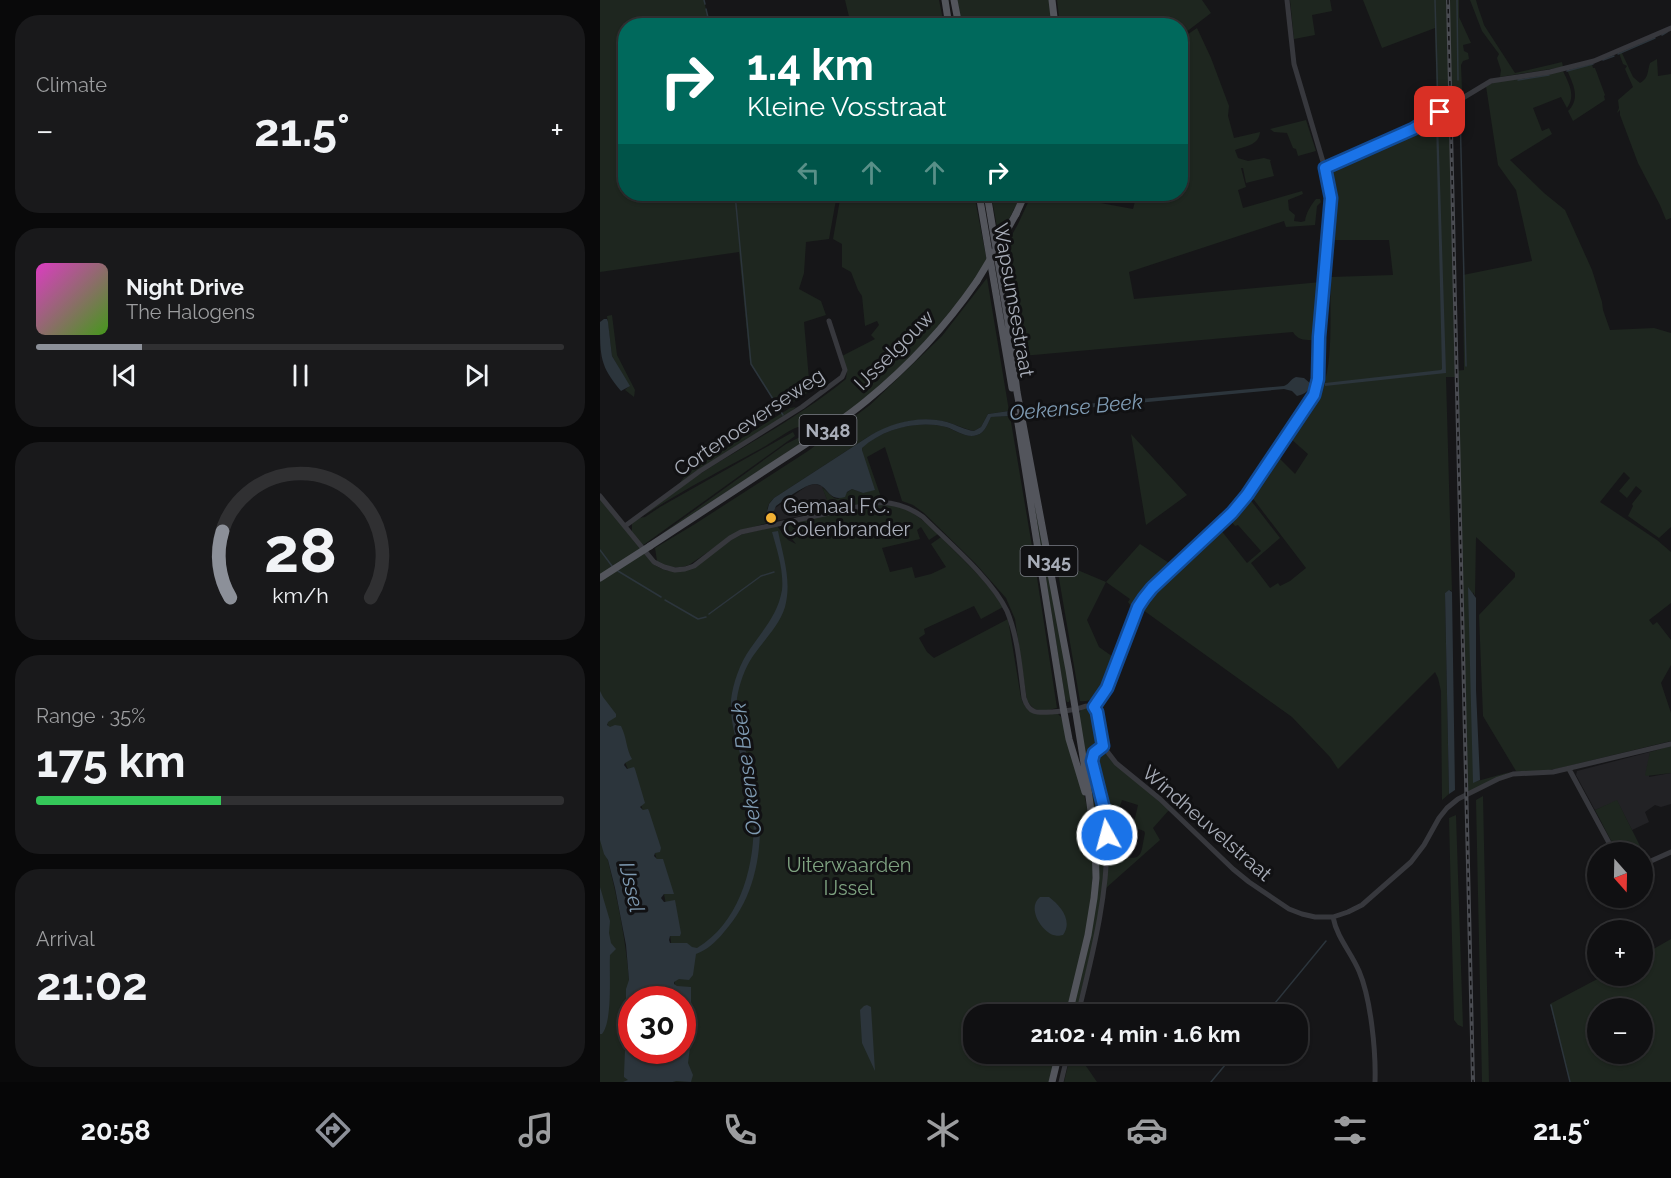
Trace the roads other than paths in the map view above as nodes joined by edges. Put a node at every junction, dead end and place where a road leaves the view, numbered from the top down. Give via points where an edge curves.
1 (945, 0) edge
2 (954, 0) edge
3 (1052, 0) edge
4 (1287, 0) edge
5 (948, 18) edge
6 (957, 18) edge
7 (1054, 18) edge
8 (1671, 28) edge
9 (1325, 168) junction
10 (980, 201) edge
11 (988, 201) edge
12 (1022, 201) edge
13 (829, 321) dead end
14 (1018, 413) junction
15 (600, 496) edge
16 (625, 526) junction
17 (600, 578) edge
18 (1094, 707) junction
19 (1075, 708) junction
20 (1063, 710) junction
21 (1671, 744) edge
22 (1103, 746) junction
23 (1569, 769) junction
24 (1089, 800) junction
25 (1609, 842) edge
26 (1671, 852) edge
27 (1653, 860) edge
28 (1333, 917) junction
29 (1071, 1004) edge
30 (1080, 1004) edge
31 (1056, 1064) edge
32 (1065, 1064) edge
33 (1052, 1082) edge
34 (1061, 1082) edge
35 (1375, 1082) edge

1 - 5 main road
2 - 6 main road
3 - 7 main road
4 - 9 street via 1294,64
8 - 9 street via 1594,61 1491,81 1413,129
9 - 18 street via 1331,198 1314,395 1232,513 1144,598 1107,688
10 - 14 main road, Wapsumsestraat / N345
11 - 14 main road, Wapsumsestraat / N345
12 - 17 main road, IJsselgouw / N348, bridge via 977,281 893,378 812,440
13 - 16 street, Cortenoeverseweg via 844,370 842,377
14 - 19 main road, Wapsumsestraat / N345
14 - 20 main road, Wapsumsestraat / N345
15 - 16 street
16 - 20 street via 654,562 682,570 694,566 737,534 756,528 876,503 912,508 985,579 1006,609 1027,705 1040,713
18 - 19 street
18 - 22 street
19 - 20 street
19 - 24 main road, Wapsumsestraat / N345
20 - 24 main road, Wapsumsestraat / N345
21 - 23 street, Windheuvelstraat
22 - 28 street, Windheuvelstraat via 1116,764 1160,799 1249,882 1296,912
22 - 30 street via 1092,758 1105,817 1105,882
23 - 25 street
23 - 28 street, Windheuvelstraat via 1509,775 1458,799 1439,818 1406,866 1362,905
24 - 29 main road, Wapsumsestraat / N345 via 1096,878 1088,935
26 - 27 street
28 - 35 street via 1365,987
31 - 33 main road
32 - 34 street

